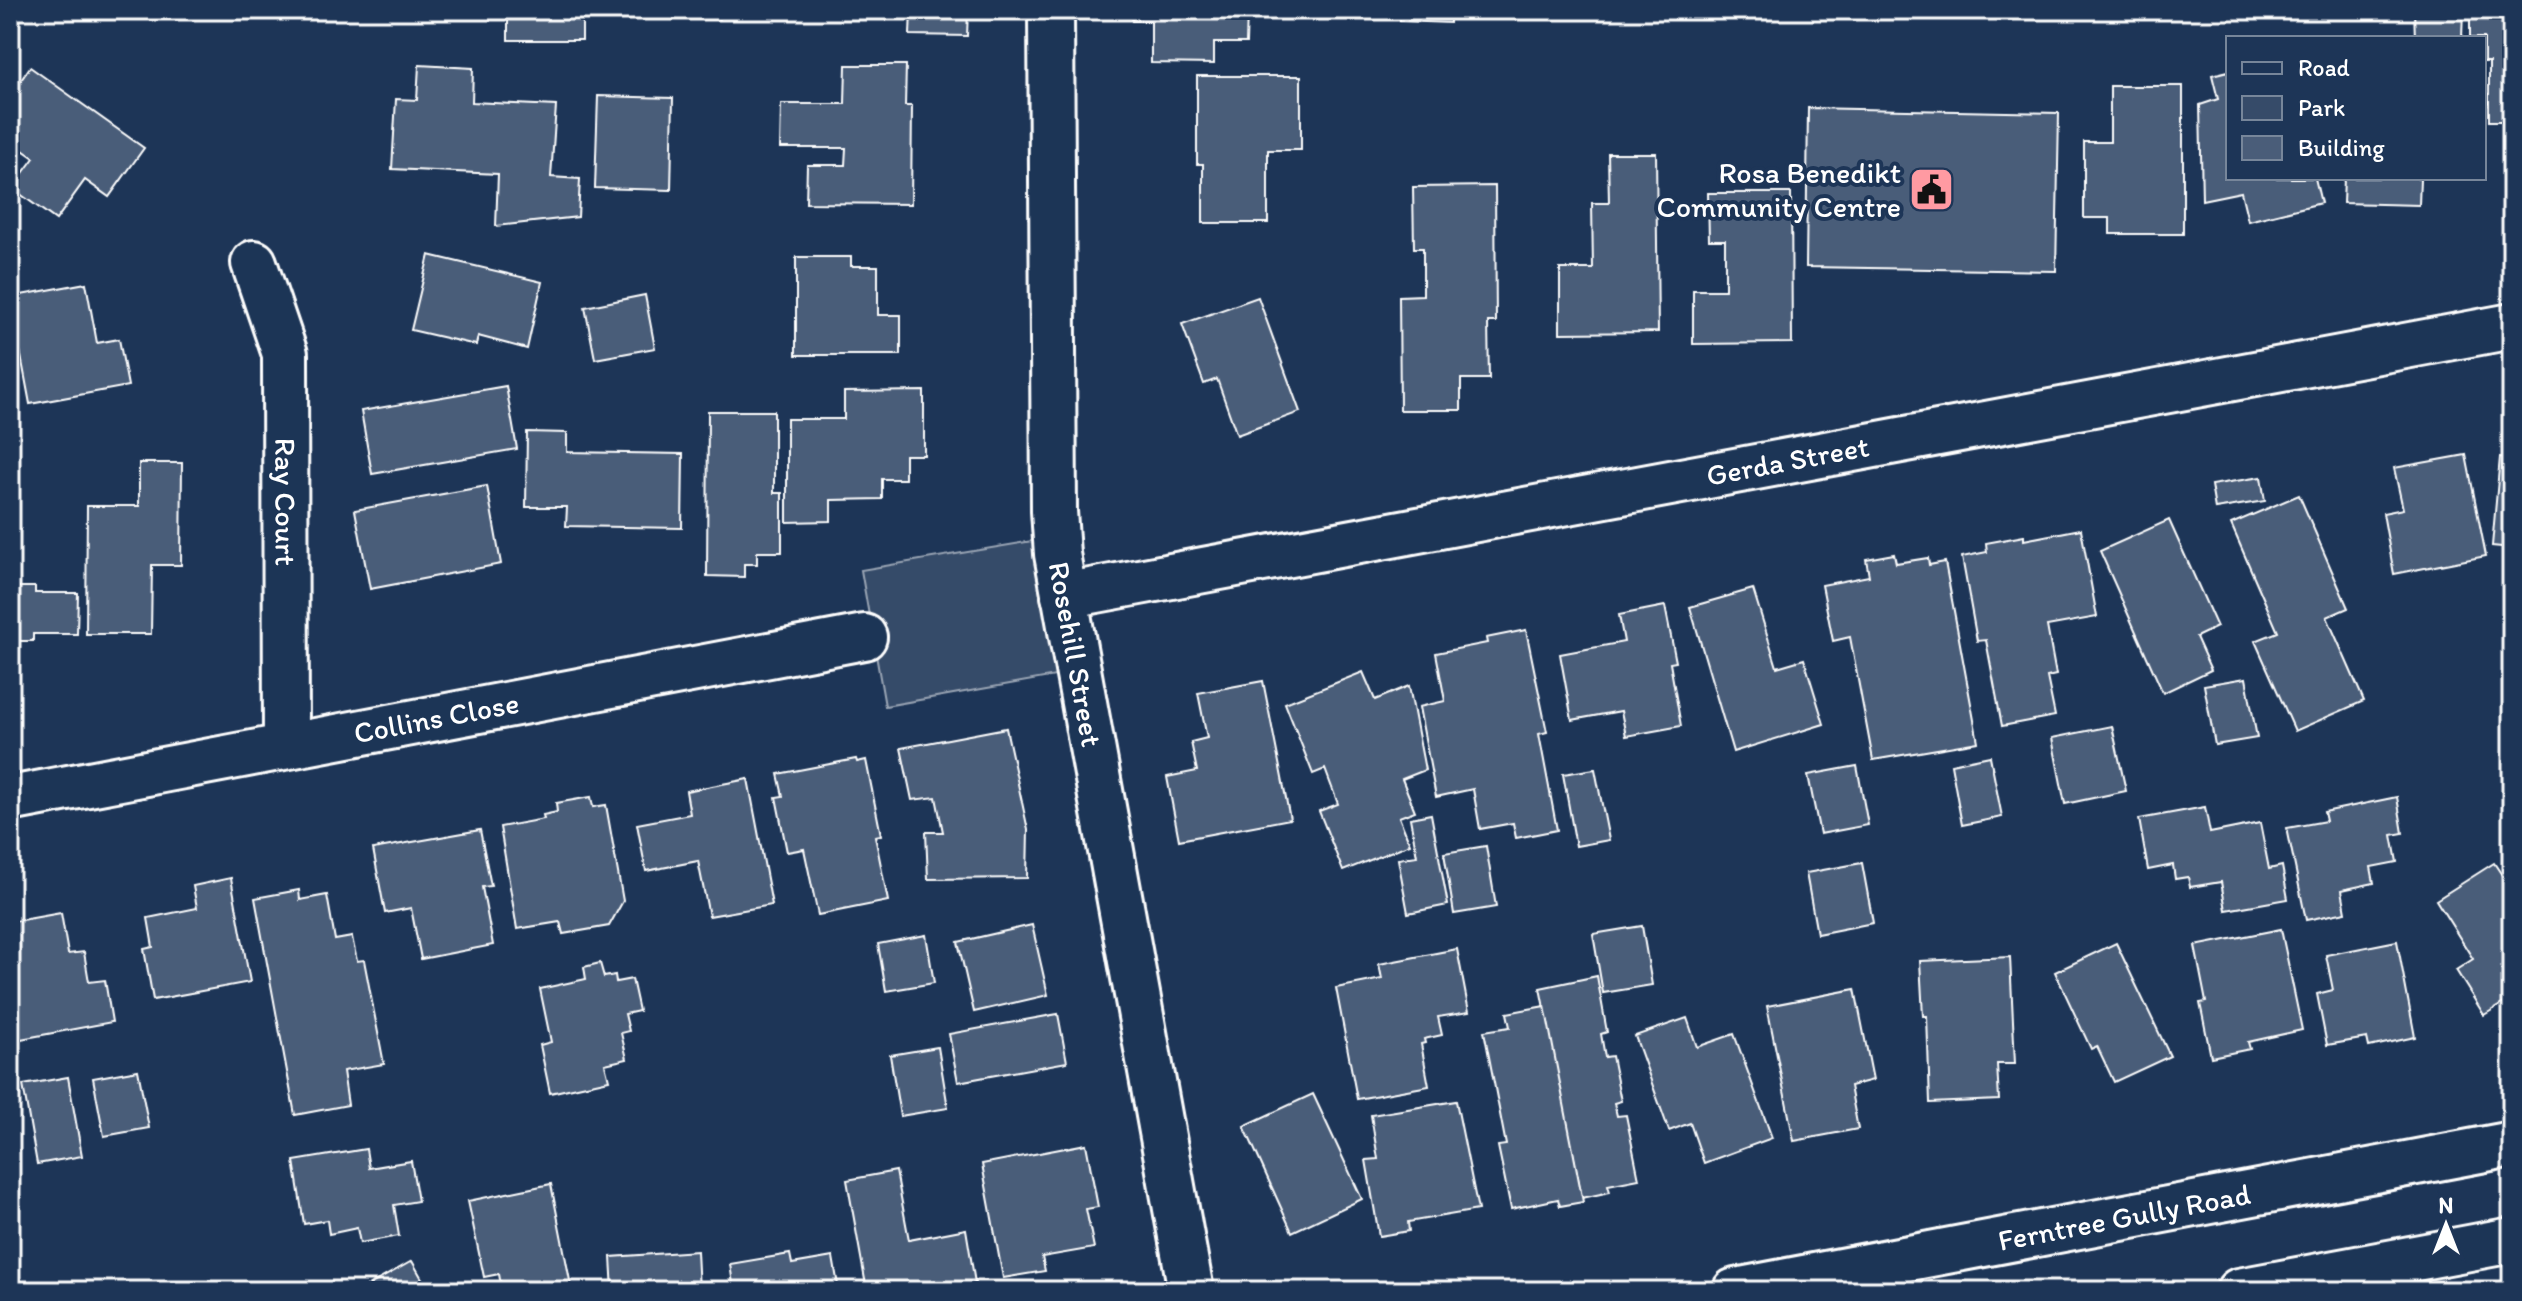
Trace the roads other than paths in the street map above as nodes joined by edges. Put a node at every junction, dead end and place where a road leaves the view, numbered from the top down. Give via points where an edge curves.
1 (1051, 10) edge
2 (254, 263) dead end
3 (2512, 326) edge
4 (1064, 596) junction
5 (864, 637) dead end
6 (286, 746) junction
7 (10, 799) edge
8 (2512, 1144) edge
9 (2512, 1240) edge
10 (1191, 1291) edge
11 (1735, 1291) edge
12 (2239, 1291) edge

1 - 4 street, Rosehill Street via 1054,511
2 - 6 street, Ray Court via 285,354
3 - 4 street, Gerda Street
4 - 10 street, Rosehill Street
5 - 6 street, Collins Close
6 - 7 street, Collins Close
8 - 11 street, Ferntree Gully Road
9 - 12 street

